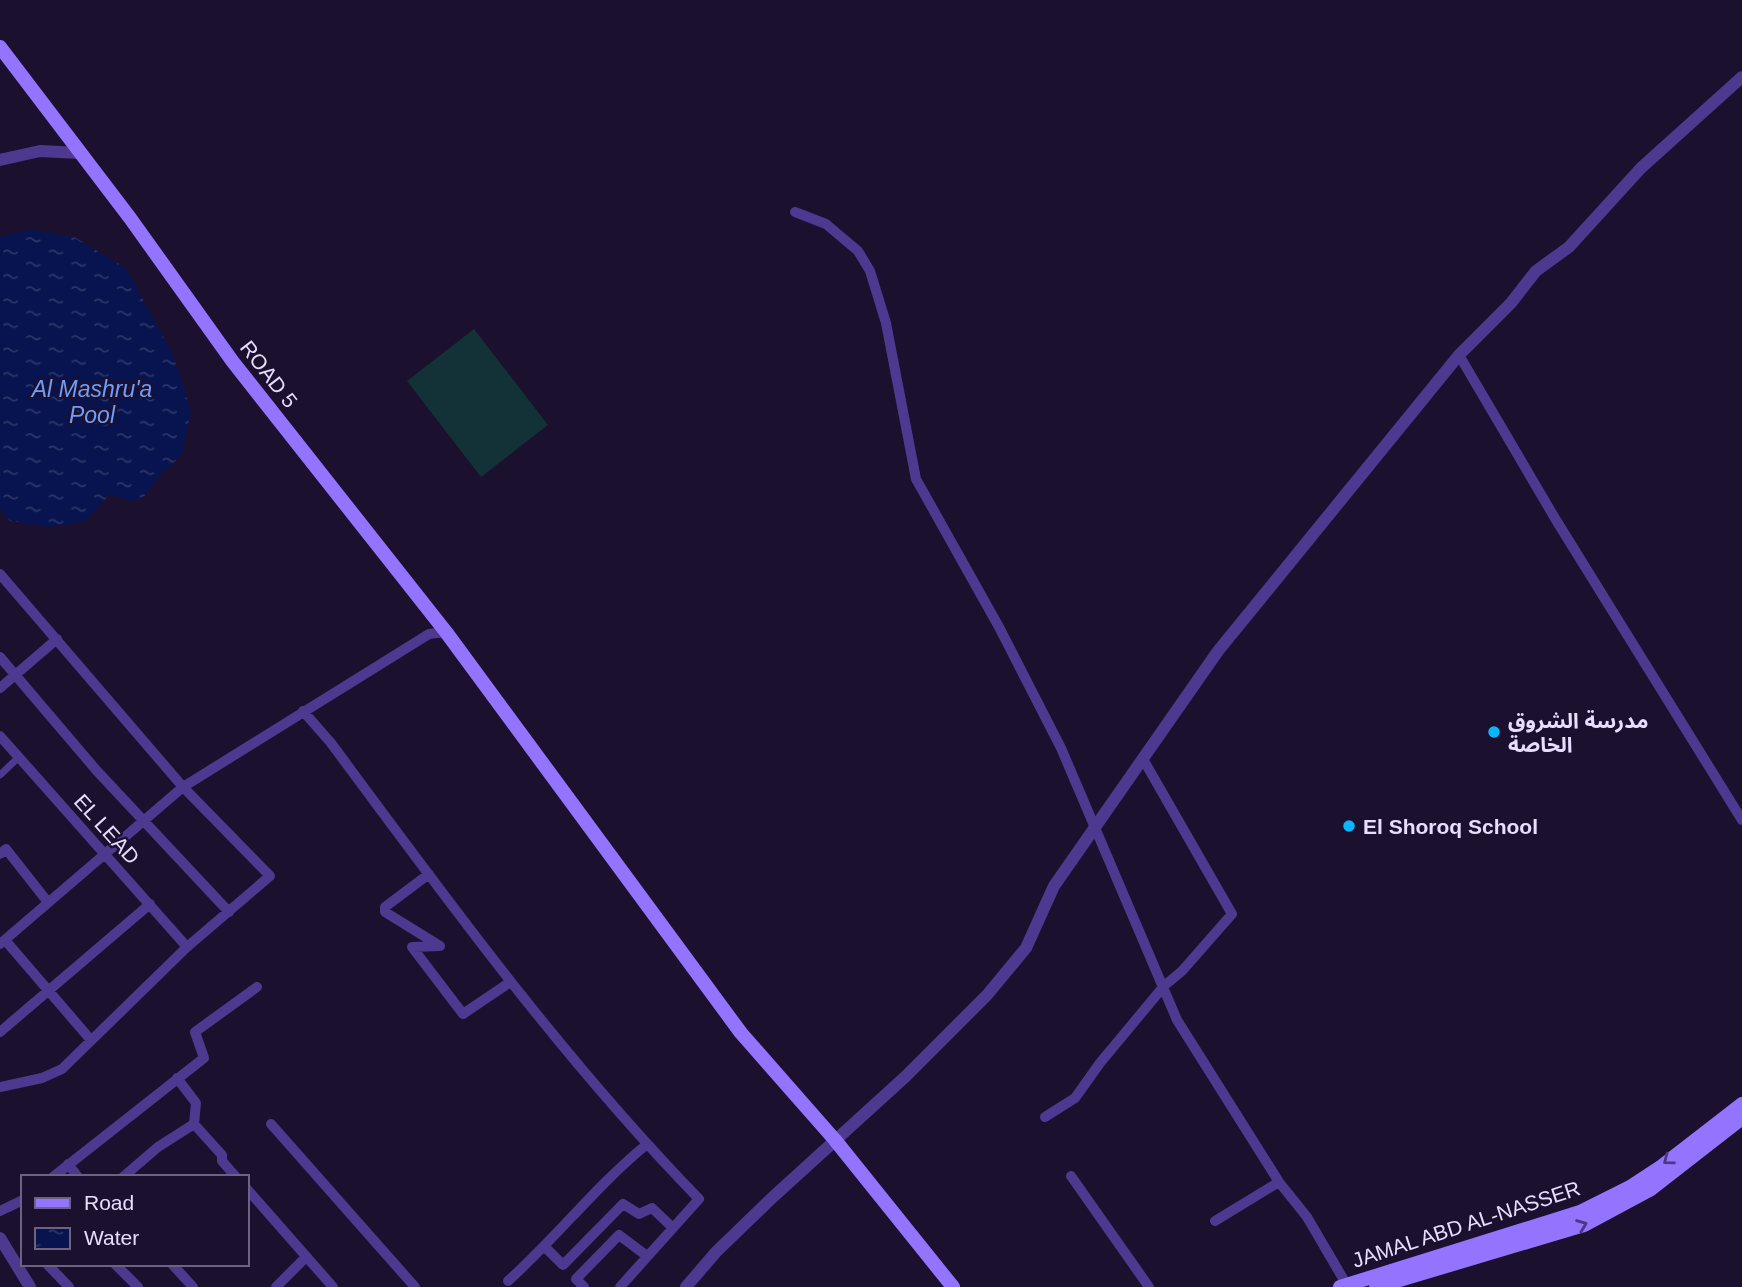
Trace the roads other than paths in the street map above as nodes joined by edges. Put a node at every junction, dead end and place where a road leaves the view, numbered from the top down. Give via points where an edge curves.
1 (0, 47) edge
2 (1742, 78) edge
3 (79, 153) junction
4 (0, 160) edge
5 (796, 212) dead end
6 (1459, 355) junction
7 (0, 574) edge
8 (446, 632) junction
9 (57, 639) junction
10 (0, 657) edge
11 (16, 673) junction
12 (0, 688) edge
13 (303, 710) junction
14 (0, 736) edge
15 (18, 758) junction
16 (1143, 759) junction
17 (0, 775) edge
18 (183, 786) junction
19 (143, 820) junction
20 (1742, 820) edge
21 (1094, 826) junction
22 (2, 848) edge
23 (104, 855) junction
24 (429, 874) junction
25 (47, 901) junction
26 (150, 904) junction
27 (229, 912) junction
28 (2, 942) edge
29 (187, 947) junction
30 (509, 983) junction
31 (1164, 986) junction
32 (257, 987) dead end
33 (48, 990) junction
34 (0, 1032) edge
35 (90, 1039) junction
36 (177, 1078) junction
37 (0, 1087) edge
38 (1742, 1104) edge
39 (1045, 1117) dead end
40 (1742, 1118) edge
41 (194, 1124) junction
42 (271, 1124) dead end
43 (835, 1140) junction
44 (646, 1145) junction
45 (68, 1164) junction
46 (55, 1175) edge
47 (76, 1175) edge
48 (125, 1175) edge
49 (234, 1175) edge
50 (1071, 1176) dead end
51 (1279, 1182) junction
52 (248, 1190) edge
53 (21, 1201) edge
54 (0, 1211) edge
55 (1215, 1221) dead end
56 (673, 1228) junction
57 (0, 1238) edge
58 (546, 1248) junction
59 (647, 1256) junction
60 (306, 1257) junction
61 (19, 1263) edge
62 (49, 1266) edge
63 (117, 1266) edge
64 (174, 1266) edge
65 (508, 1281) dead end
66 (1345, 1286) edge
67 (30, 1287) edge
68 (69, 1287) edge
69 (138, 1287) edge
70 (193, 1287) edge
71 (276, 1287) edge
72 (333, 1287) edge
73 (415, 1287) edge
74 (584, 1287) edge
75 (620, 1287) edge
76 (686, 1287) edge
77 (953, 1287) edge
78 (1149, 1287) edge
79 (1376, 1287) edge

1 - 3 main road, ROAD 5
2 - 6 street via 1641,168 1569,247 1536,271
3 - 4 street via 40,151
3 - 8 main road, ROAD 5 via 233,362
5 - 21 street via 826,224 858,251 870,271 886,323 916,479 999,627 1061,748
6 - 16 street via 1218,651
6 - 20 street
7 - 9 street
8 - 13 street via 429,634
8 - 43 main road, ROAD 5 via 720,1006
9 - 11 street
9 - 18 street
10 - 11 street
11 - 12 street
11 - 19 street
13 - 18 street
13 - 24 street
14 - 15 street, EL LEAD
15 - 17 street
15 - 23 street, EL LEAD
16 - 21 street
16 - 31 street via 1232,914
18 - 19 street
18 - 27 street via 270,876
19 - 23 street
19 - 27 street
21 - 31 street
21 - 43 street via 1054,886 1026,948 987,996
22 - 25 street
23 - 25 street
23 - 26 street, EL LEAD
24 - 30 street
24 - 30 street via 384,912 440,946 412,947 463,1014
25 - 28 street
26 - 29 street, EL LEAD
26 - 33 street
27 - 29 street
28 - 33 street
29 - 35 street
30 - 44 street
31 - 39 street via 1076,1097
31 - 51 street via 1177,1020
32 - 36 street via 195,1032 204,1058
33 - 34 street
33 - 35 street
35 - 37 street via 62,1069
36 - 41 street via 196,1103
36 - 45 street
38 -> 66 main road, JAMAL ABD AL-NASSER via 1662,1166 1580,1212
79 -> 40 main road, JAMAL ABD AL-NASSER via 1584,1225 1651,1189
41 - 48 street
41 - 49 street
42 - 73 street
43 - 76 street via 734,1234
43 - 77 main road, ROAD 5
44 - 56 street via 699,1199
44 - 58 street
45 - 46 street
45 - 47 street
50 - 78 street
51 - 55 street
51 - 66 street via 1307,1217
52 - 60 street
53 - 54 street
56 - 58 street via 652,1208 639,1214 623,1204 563,1265
56 - 59 street
57 - 61 street
58 - 65 street
59 - 74 street via 619,1235 576,1279
59 - 75 street
60 - 71 street
60 - 72 street
61 - 67 street
62 - 68 street
63 - 69 street
64 - 70 street

